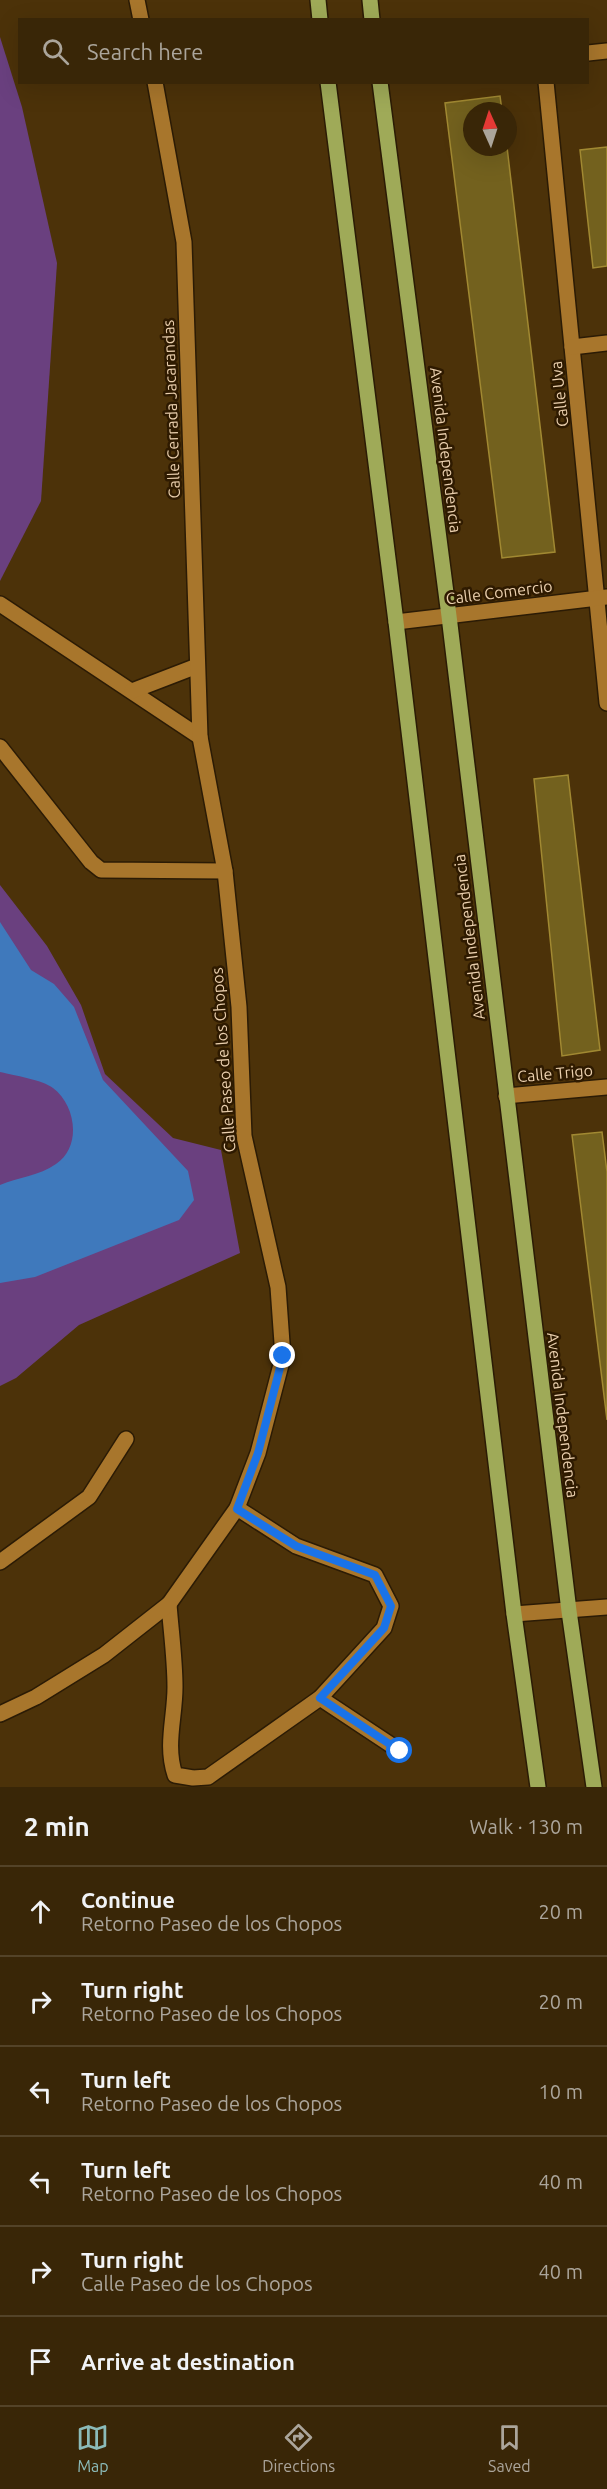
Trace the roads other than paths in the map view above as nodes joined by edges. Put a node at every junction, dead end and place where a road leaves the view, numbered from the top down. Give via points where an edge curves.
1 (137, 0) edge
2 (318, 0) edge
3 (370, 0) edge
4 (141, 18) edge
5 (320, 18) edge
6 (372, 18) edge
7 (607, 51) edge
8 (589, 53) edge
9 (155, 84) edge
10 (332, 84) edge
11 (380, 84) edge
12 (546, 84) edge
13 (607, 343) edge
14 (572, 347) junction
15 (602, 597) edge
16 (0, 604) edge
17 (449, 616) junction
18 (396, 622) junction
19 (197, 666) junction
20 (132, 691) junction
21 (607, 703) edge
22 (200, 737) junction
23 (0, 747) edge
24 (225, 871) junction
25 (607, 1087) edge
26 (506, 1096) junction
27 (126, 1439) dead end
28 (237, 1509) junction
29 (0, 1562) edge
30 (169, 1604) junction
31 (607, 1606) edge
32 (569, 1611) junction
33 (514, 1614) junction
34 (320, 1698) junction
35 (0, 1714) edge
36 (400, 1751) dead end
37 (538, 1787) edge
38 (594, 1787) edge

1 - 4 street
2 - 5 main road
3 - 6 main road
7 - 8 street
9 - 19 street, Calle Cerrada Jacarandas via 184,242
10 - 18 main road
11 - 17 main road, Avenida Independencia
12 - 14 street, Calle Uva
13 - 14 street
14 - 15 street, Calle Uva
15 - 17 street, Calle Comercio
15 - 21 street, Calle Uva
16 - 20 street
17 - 18 street, Calle Comercio
17 - 26 main road, Avenida Independencia
18 - 33 main road
19 - 20 street
19 - 22 street, Calle Cerrada Jacarandas
20 - 22 street
22 - 24 street, Calle Paseo de los Chopos
23 - 24 street via 101,870
24 - 28 street, Calle Paseo de los Chopos via 239,1007 244,1136 278,1287 283,1356 258,1453
25 - 26 street, Calle Trigo
26 - 32 main road, Avenida Independencia
27 - 29 street via 89,1497
28 - 30 street, Calle Paseo de los Chopos
28 - 34 street via 296,1546 375,1575 391,1606 384,1628
30 - 34 street via 175,1688 169,1746 175,1775 208,1777
30 - 35 street, Calle Paseo de los Chopos via 104,1655
31 - 32 street
32 - 33 street
32 - 38 main road, Avenida Independencia
33 - 37 main road
34 - 36 street

